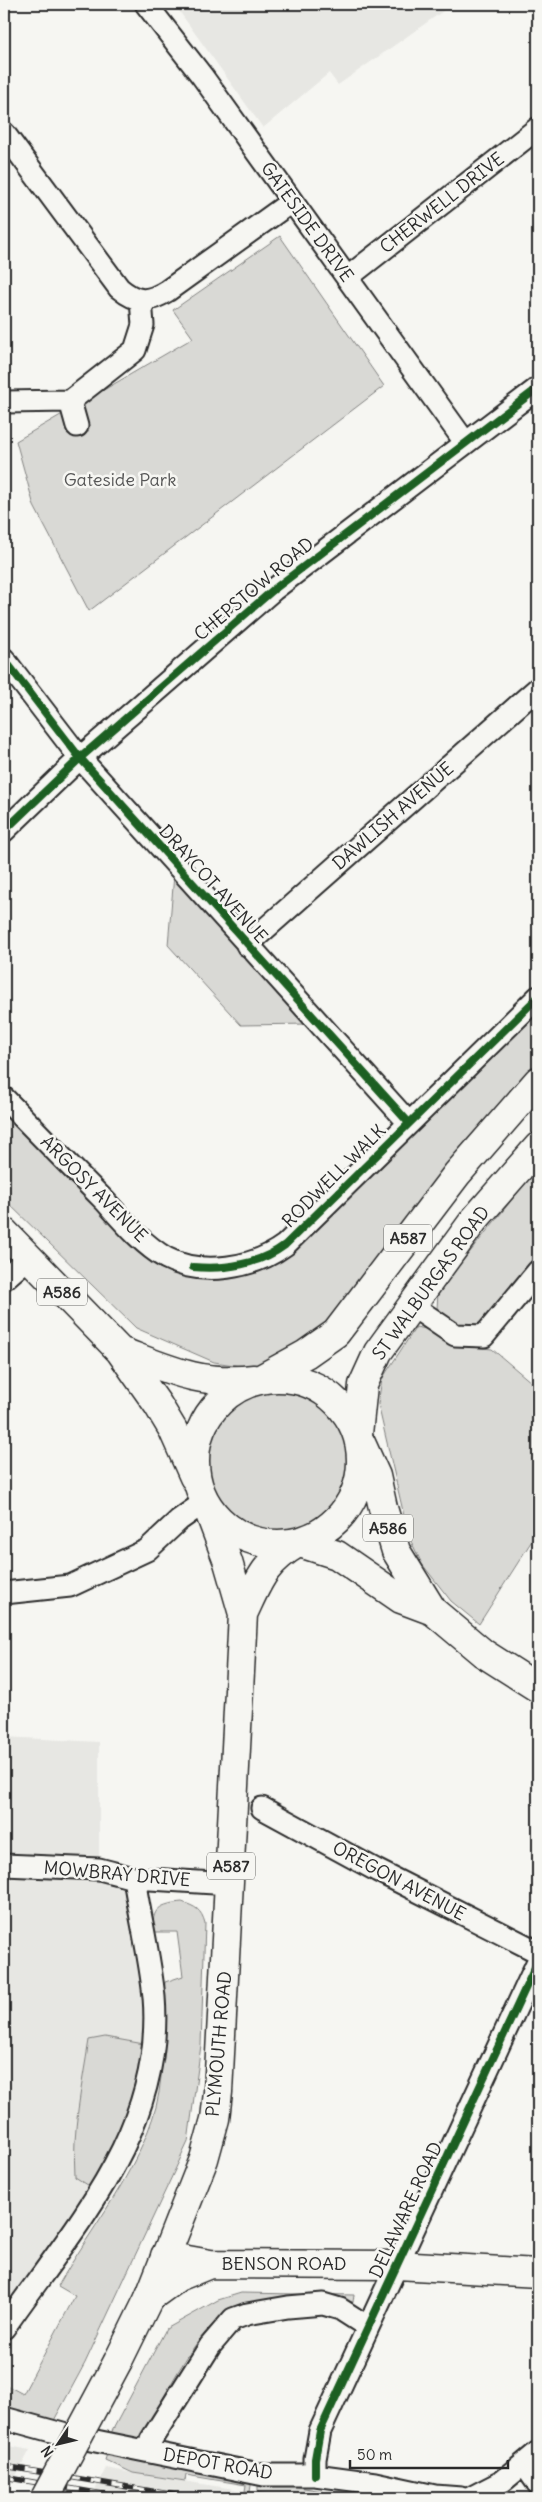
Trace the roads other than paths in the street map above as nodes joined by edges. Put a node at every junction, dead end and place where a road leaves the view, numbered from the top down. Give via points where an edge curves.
1 (146, 4) edge
2 (538, 128) edge
3 (4, 133) edge
4 (291, 202) junction
5 (346, 278) junction
6 (141, 300) junction
7 (538, 388) edge
8 (70, 401) junction
9 (4, 402) edge
10 (77, 426) dead end
11 (465, 442) junction
12 (4, 659) edge
13 (538, 688) edge
14 (80, 758) junction
15 (4, 831) edge
16 (248, 945) junction
17 (538, 997) edge
18 (538, 1081) edge
19 (4, 1098) edge
20 (409, 1123) junction
21 (538, 1146) edge
22 (4, 1232) edge
23 (28, 1258) junction
24 (193, 1267) joint
25 (538, 1271) edge
26 (4, 1279) edge
27 (411, 1305) junction
28 (120, 1351) junction
29 (261, 1378) junction
30 (359, 1437) junction
31 (203, 1500) junction
32 (299, 1543) junction
33 (4, 1593) edge
34 (433, 1611) junction
35 (243, 1614) junction
36 (538, 1688) edge
37 (262, 1808) dead end
38 (4, 1865) edge
39 (134, 1878) junction
40 (230, 1884) junction
41 (538, 1952) edge
42 (538, 1961) edge
43 (165, 2256) junction
44 (210, 2264) junction
45 (397, 2265) junction
46 (538, 2273) edge
47 (149, 2298) junction
48 (368, 2326) junction
49 (4, 2328) edge
50 (4, 2418) edge
51 (148, 2451) junction
52 (531, 2458) edge
53 (315, 2475) junction
54 (538, 2484) edge
55 (45, 2498) edge
56 (461, 2498) edge
57 (470, 2498) edge

1 - 4 street, GATESIDE DRIVE via 202,76
2 - 5 street, CHERWELL DRIVE
3 - 6 street via 119,288
4 - 5 street, GATESIDE DRIVE
4 - 6 street via 154,300
5 - 11 street, GATESIDE DRIVE
6 - 8 street via 143,325 135,350
7 - 11 street, CHEPSTOW ROAD
8 - 9 street
8 - 10 street
11 - 14 street, CHEPSTOW ROAD via 273,590
12 - 14 street, DRAYCOT AVENUE
13 - 16 street, DAWLISH AVENUE
14 - 15 street, CHEPSTOW ROAD
14 - 16 street, DRAYCOT AVENUE
16 - 20 street, DRAYCOT AVENUE
17 - 20 street, RODWELL WALK
18 - 29 main road, A587 via 457,1174 336,1333 306,1354
19 - 24 street, ARGOSY AVENUE via 148,1244 167,1258
20 - 24 street, RODWELL WALK via 273,1254 228,1267
21 - 27 main road, ST WALBURGAS ROAD / A587 via 474,1220
22 - 23 main road, A586
23 - 26 street
23 - 28 main road, A586
25 - 27 street via 484,1336 455,1335
27 - 30 main road, ST WALBURGAS ROAD / A587 via 378,1352 363,1385
28 - 29 main road, A586 via 193,1378 229,1382
28 - 31 main road, A586 via 163,1413
29 - 30 main road via 300,1380 315,1385 340,1406
29 - 31 main road via 223,1399 210,1413 199,1441 196,1461
30 - 32 main road via 358,1471 347,1503 329,1526
30 - 34 main road, A586 via 376,1476 396,1552
31 - 32 main road via 234,1532 254,1540
31 - 33 street via 147,1550 70,1586
31 - 35 main road, PLYMOUTH ROAD / A587 via 228,1562
32 - 34 main road, A586 via 337,1555 401,1599
32 - 35 main road, PLYMOUTH ROAD / A587 via 277,1557 265,1570
34 - 36 main road, A586 via 483,1653
35 - 40 main road, PLYMOUTH ROAD / A587
37 - 41 street, OREGON AVENUE
38 - 39 street, MOWBRAY DRIVE via 99,1869
39 - 40 street, MOWBRAY DRIVE
39 - 49 street via 154,1998 149,2072 141,2106 133,2130 104,2184
40 - 43 main road, PLYMOUTH ROAD / A587 via 221,2065 215,2118 204,2159
42 - 45 street, DELAWARE ROAD
43 - 44 main road, BENSON ROAD
43 - 47 main road, PLYMOUTH ROAD / A587
44 - 45 main road, BENSON ROAD
44 - 47 main road, BENSON ROAD via 178,2277
45 - 46 main road, BENSON ROAD
45 - 48 street, DELAWARE ROAD
47 - 55 main road, PLYMOUTH ROAD / A587, bridge
48 - 51 street via 340,2309 323,2304 288,2307 233,2319 210,2346 151,2440
48 - 53 street, DELAWARE ROAD via 320,2431
50 - 51 street, DEPOT ROAD via 66,2435
51 - 53 street, DEPOT ROAD via 264,2475
52 - 54 street
52 - 57 street via 490,2490
53 - 56 street, DEPOT ROAD

